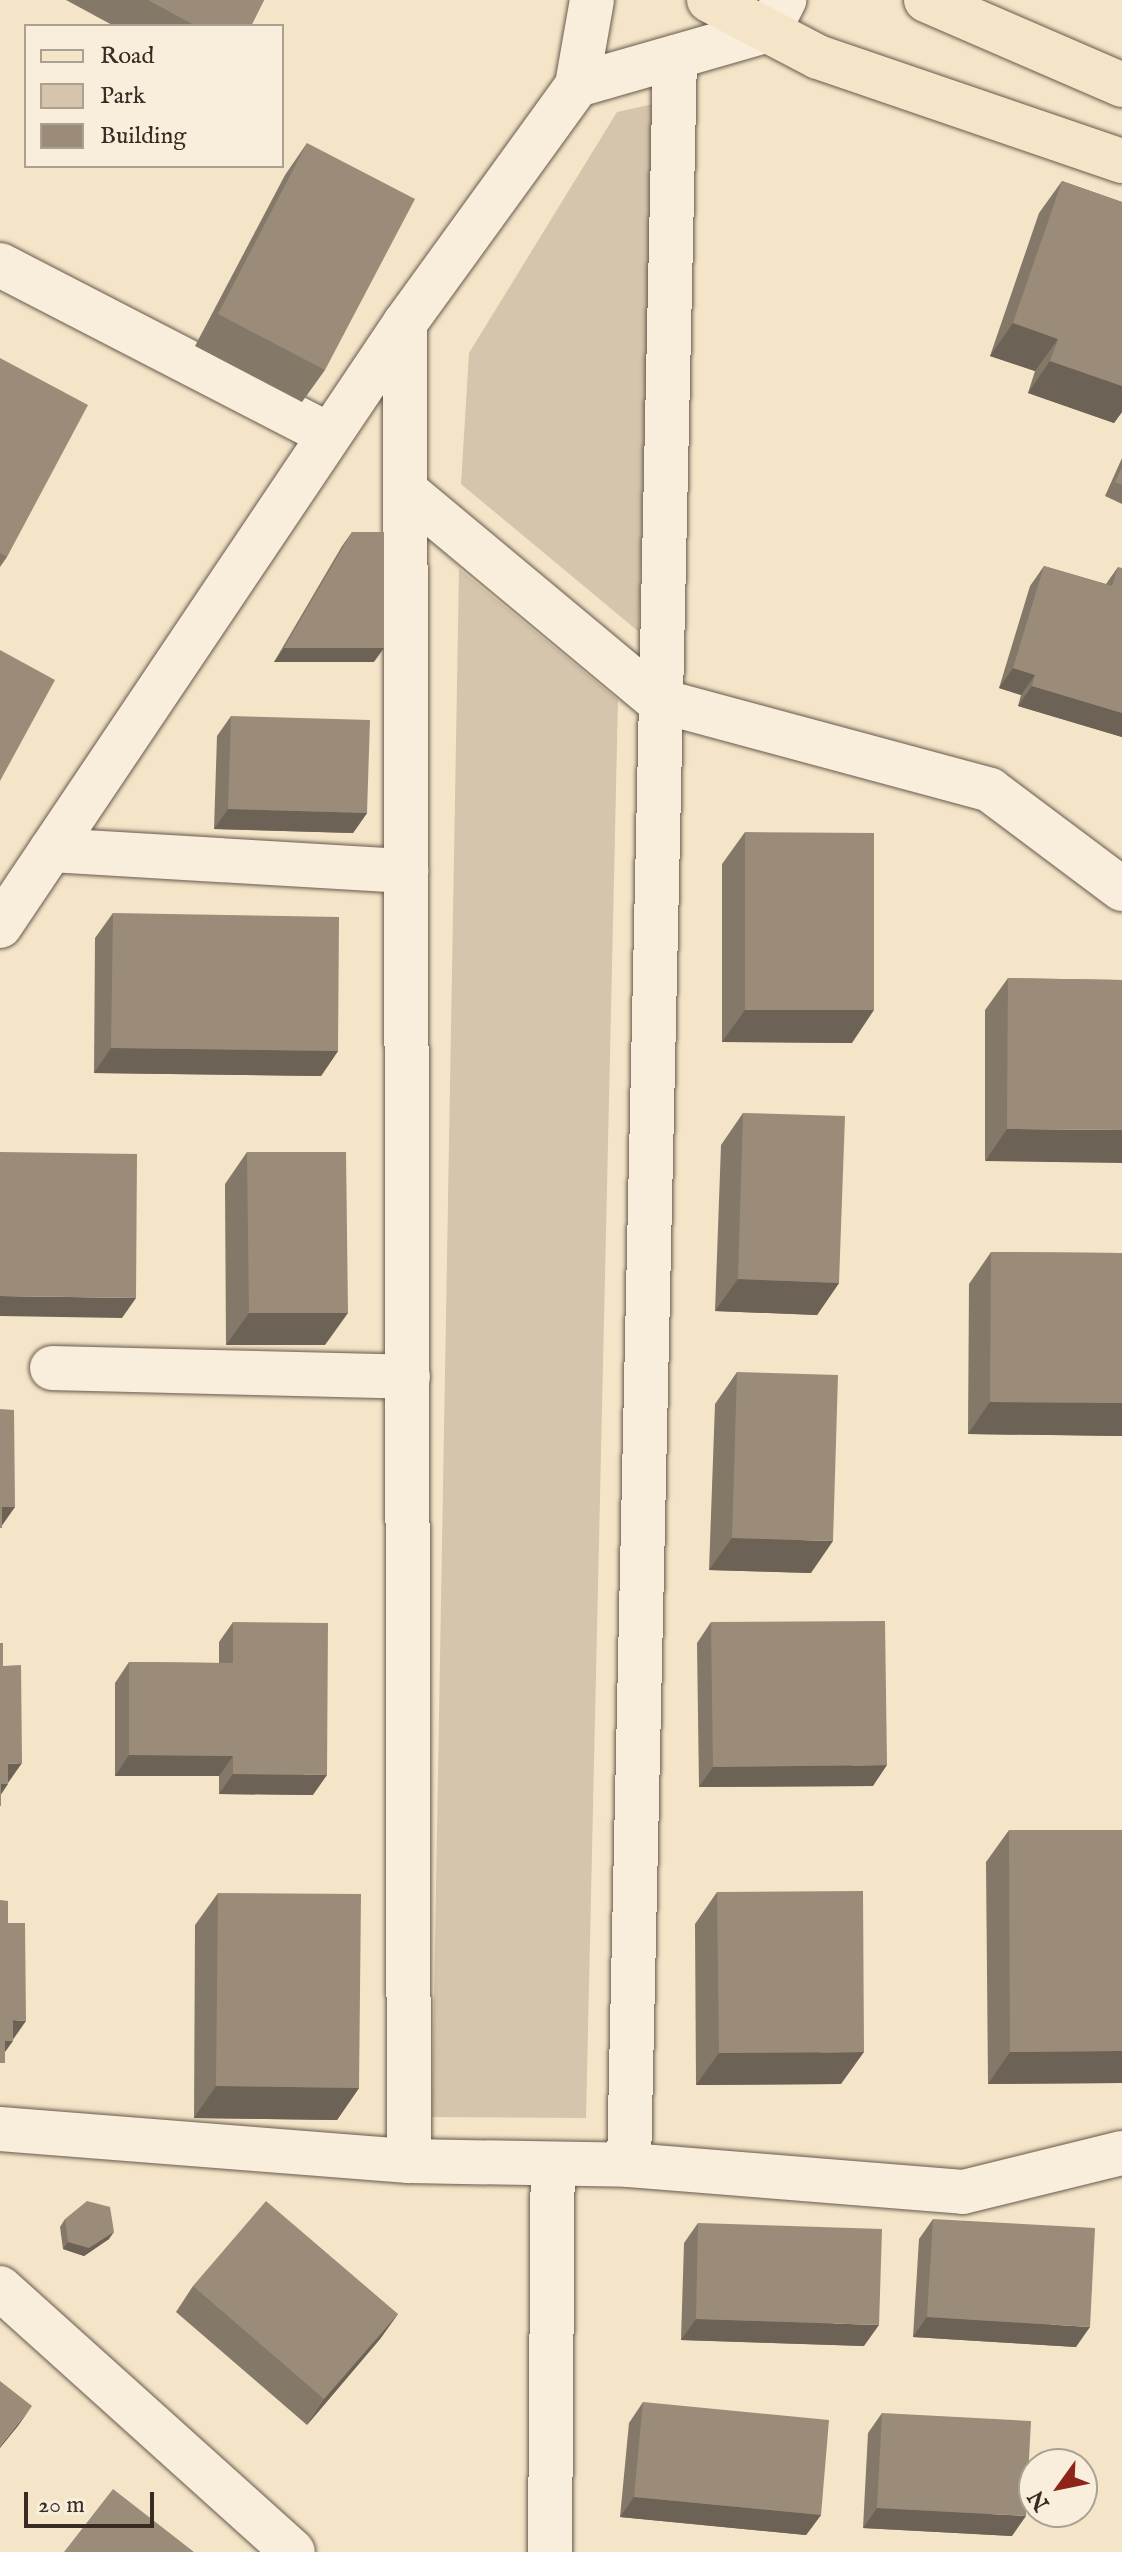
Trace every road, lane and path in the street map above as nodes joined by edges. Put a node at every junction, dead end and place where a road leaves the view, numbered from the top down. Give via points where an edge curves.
1 (592, 0) edge
2 (709, 0) edge
3 (926, 0) edge
4 (776, 15) edge
5 (675, 58) junction
6 (577, 85) junction
7 (1122, 85) edge
8 (1122, 161) edge
9 (0, 265) edge
10 (405, 323) junction
11 (329, 435) junction
12 (406, 491) junction
13 (657, 700) junction
14 (51, 850) junction
15 (406, 871) junction
16 (1122, 889) edge
17 (0, 926) edge
18 (52, 1368) dead end
19 (408, 1377) junction
20 (0, 2129) edge
21 (1122, 2153) edge
22 (409, 2161) junction
23 (553, 2164) junction
24 (629, 2165) junction
25 (0, 2288) edge
26 (293, 2552) edge
27 (550, 2552) edge

1 - 6 street
2 - 4 main road
3 - 7 main road
4 - 5 street
4 - 8 main road via 818,57
5 - 6 street
5 - 13 street
6 - 10 street
9 - 11 street
10 - 11 street
10 - 12 street
11 - 14 street
12 - 13 street
12 - 15 street
13 - 16 street via 990,790
13 - 24 street
14 - 15 street
14 - 17 street
15 - 19 street
18 - 19 street
19 - 22 street
20 - 22 street
21 - 24 street via 963,2192
22 - 23 street
23 - 24 street
23 - 27 street
25 - 26 street

